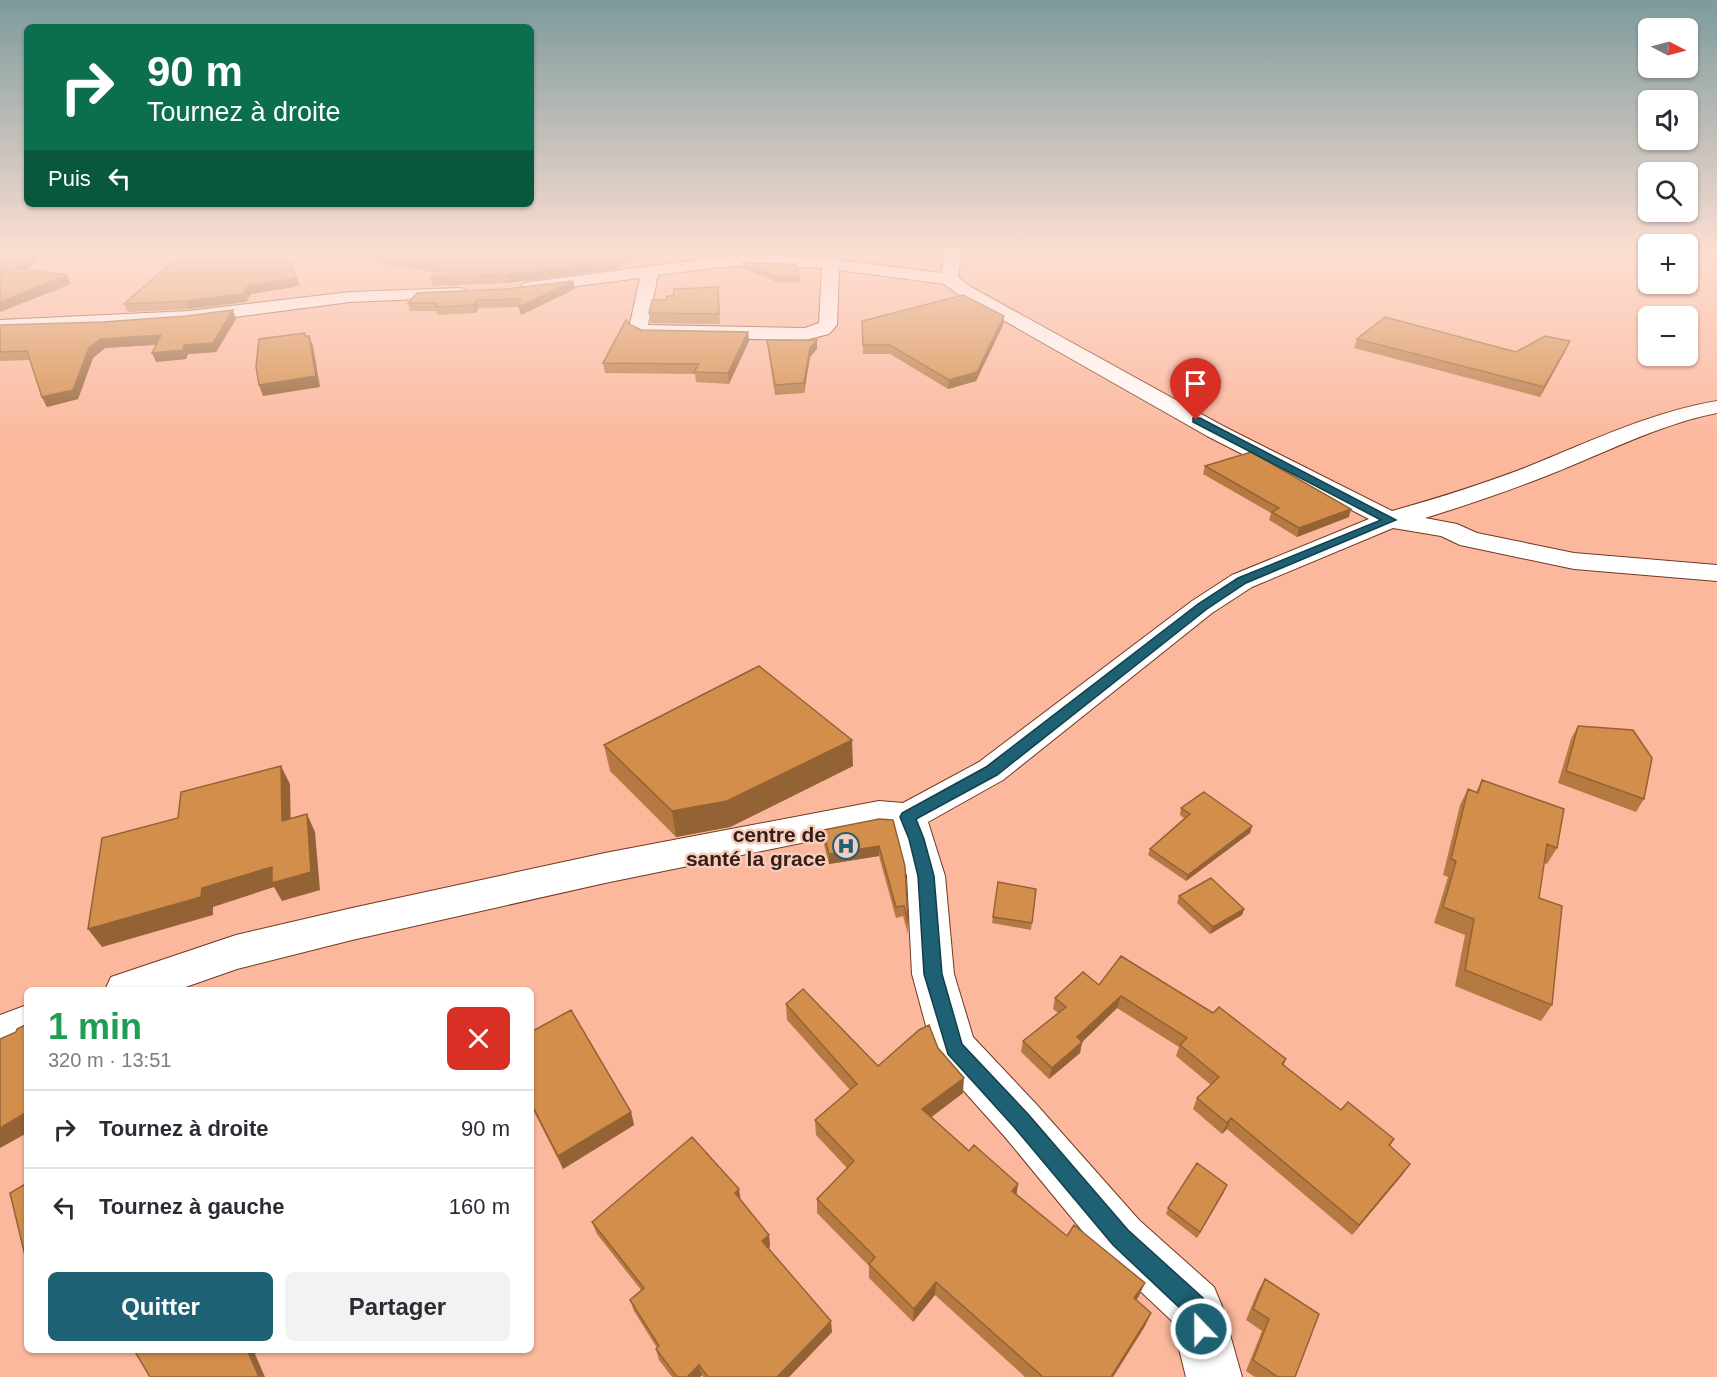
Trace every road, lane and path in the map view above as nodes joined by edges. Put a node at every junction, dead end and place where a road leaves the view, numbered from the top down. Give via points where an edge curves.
1 (203, 315) edge
2 (639, 315) edge
3 (828, 315) edge
4 (1007, 315) edge
5 (0, 326) edge
6 (1717, 407) edge
7 (1390, 520) junction
8 (1717, 573) edge
9 (908, 817) junction
10 (135, 987) edge
11 (24, 1025) edge
12 (0, 1034) edge
13 (1214, 1377) edge

1 - 5 street
2 - 3 street via 638,328 649,333 805,334 822,330 828,325
4 - 7 street
6 - 7 street via 1639,430 1533,473
7 - 8 street via 1448,529 1469,539 1574,561
7 - 9 street via 1242,580 1203,606 992,771
9 - 10 street via 879,814 605,868 236,952
9 - 13 street via 926,876 933,974 954,1048 1121,1238 1195,1306
11 - 12 street

